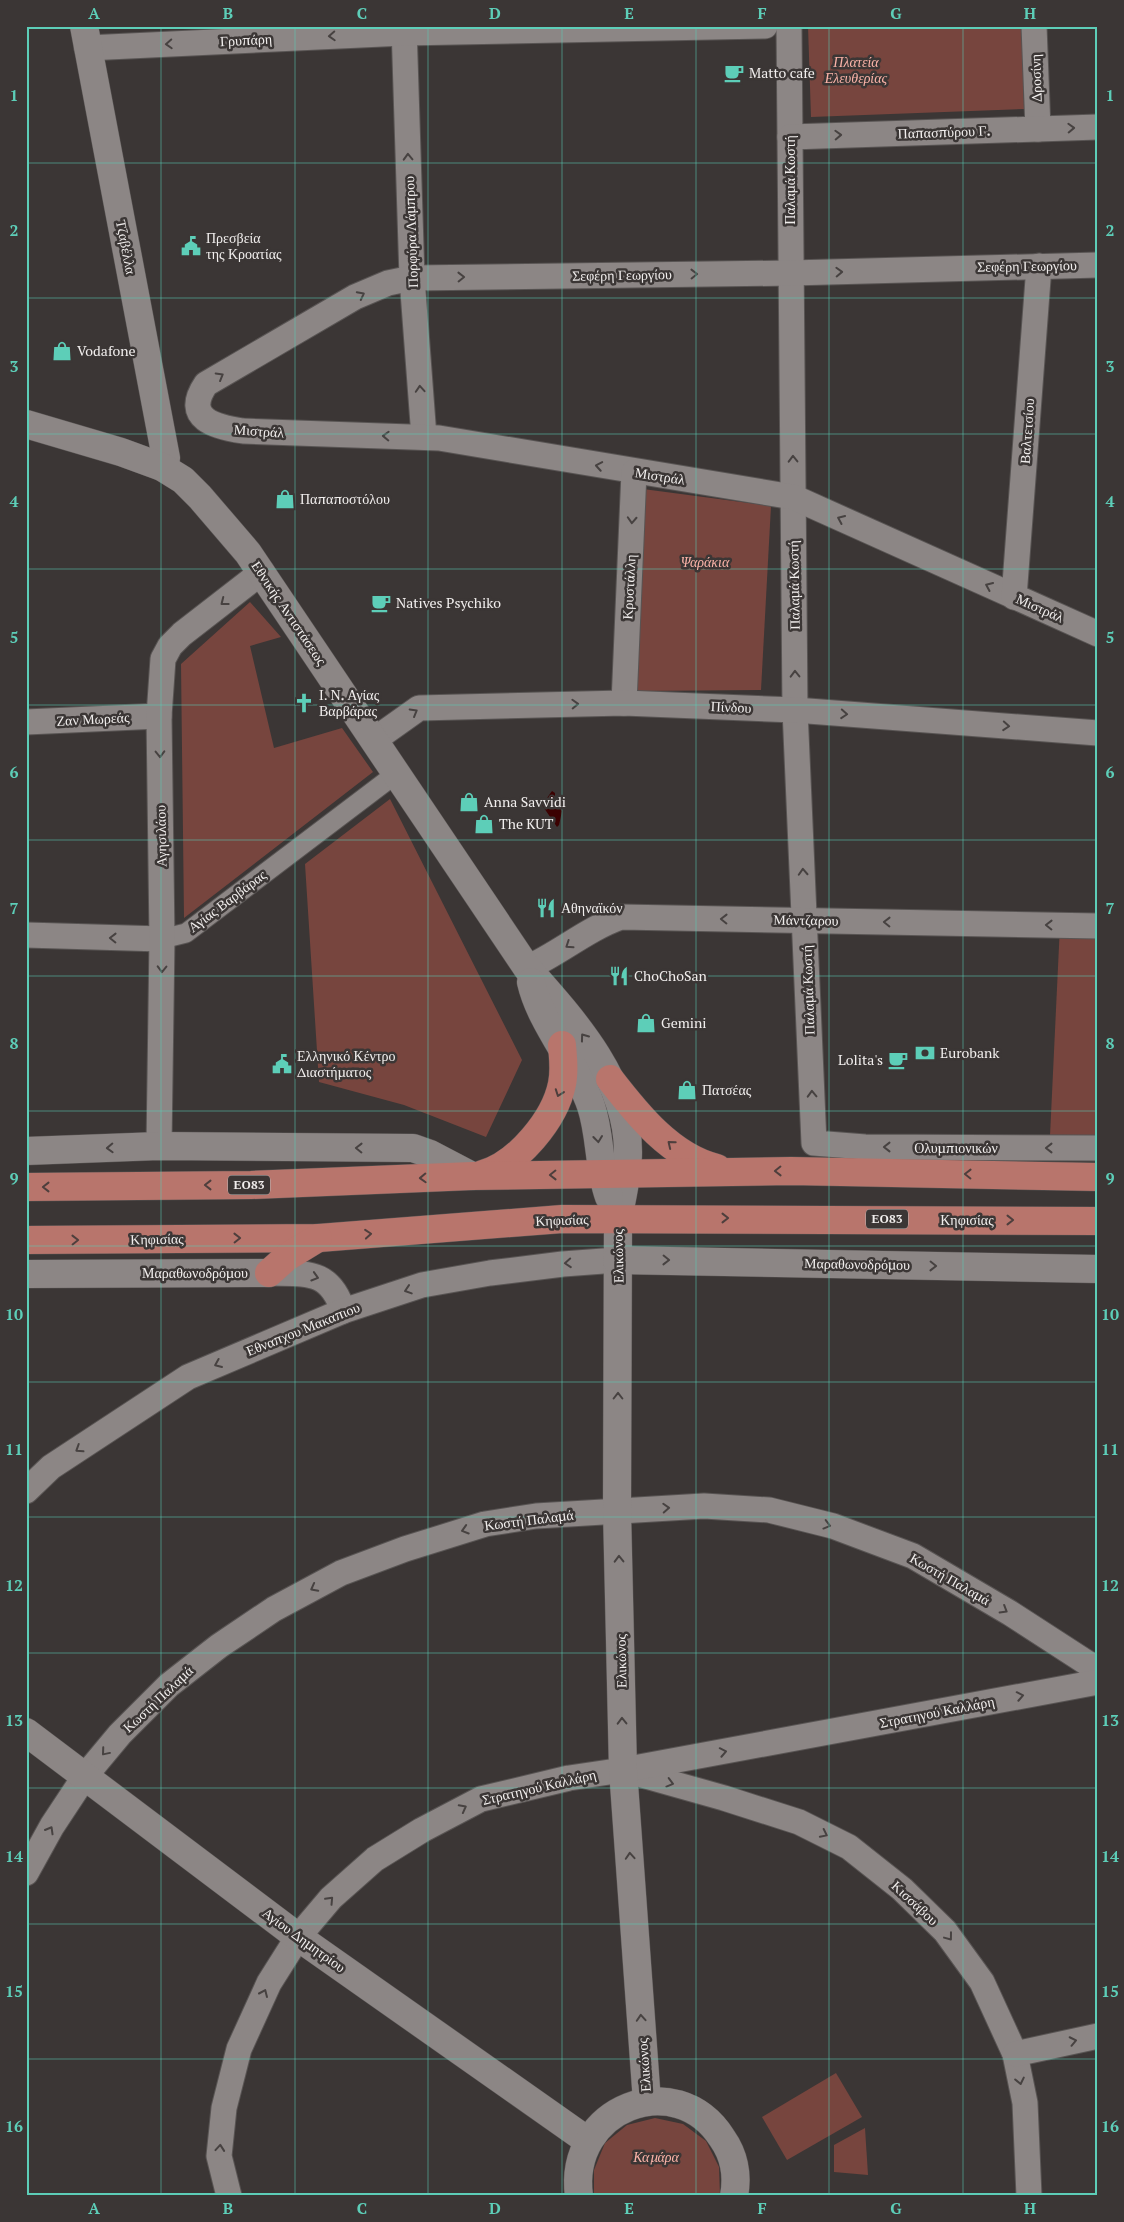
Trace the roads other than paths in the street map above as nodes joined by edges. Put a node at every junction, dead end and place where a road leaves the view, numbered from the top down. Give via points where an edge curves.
1 (765, 26) edge
2 (789, 26) edge
3 (1034, 26) edge
4 (404, 30) edge
5 (85, 37) edge
6 (1098, 127) edge
7 (1038, 129) junction
8 (790, 137) junction
9 (1098, 265) edge
10 (1039, 266) junction
11 (791, 273) junction
12 (412, 278) junction
13 (200, 414) joint
14 (26, 424) edge
15 (424, 438) junction
16 (162, 468) junction
17 (634, 472) junction
18 (793, 497) junction
19 (262, 572) junction
20 (1014, 597) junction
21 (1098, 634) edge
22 (624, 702) junction
23 (795, 710) junction
24 (159, 716) junction
25 (26, 722) edge
26 (1098, 733) edge
27 (374, 740) junction
28 (397, 773) junction
29 (806, 920) junction
30 (1098, 926) edge
31 (26, 936) edge
32 (162, 939) junction
33 (527, 968) junction
34 (562, 1045) junction
35 (610, 1079) junction
36 (814, 1143) joint
37 (159, 1146) junction
38 (1098, 1148) edge
39 (26, 1151) edge
40 (1098, 1157) edge
41 (730, 1172) junction
42 (614, 1174) junction
43 (472, 1176) junction
44 (1051, 1176) junction
45 (1098, 1177) edge
46 (26, 1187) edge
47 (618, 1220) junction
48 (1098, 1221) edge
49 (319, 1238) junction
50 (26, 1240) edge
51 (617, 1260) junction
52 (1098, 1269) edge
53 (269, 1273) junction
54 (26, 1274) edge
55 (343, 1311) junction
56 (26, 1491) edge
57 (618, 1511) junction
58 (1098, 1670) edge
59 (1098, 1682) edge
60 (26, 1732) edge
61 (623, 1770) junction
62 (85, 1776) junction
63 (26, 1873) edge
64 (298, 1937) junction
65 (1098, 2036) edge
66 (1015, 2054) junction
67 (647, 2102) junction
68 (588, 2141) junction
69 (229, 2196) edge
70 (579, 2196) edge
71 (734, 2196) edge
72 (1029, 2196) edge

1 - 4 street, Γρυπάρη
2 - 8 street, Παλαμά Κωστή
3 - 7 street, Δροσίνη
4 -> 5 street, Γρυπάρη
12 -> 4 street, Πορφύρα Λάμπρου
5 - 16 street, Τζαβέλλα via 166,458
7 -> 6 street, Παπασπύρου Γ.
8 -> 7 street, Παπασπύρου Γ.
8 - 11 street, Παλαμά Κωστή
9 - 10 street, Σεφέρη Γεωργίου
11 -> 10 street, Σεφέρη Γεωργίου
10 - 20 street, Βαλτετσίου
12 -> 11 street, Σεφέρη Γεωργίου
18 -> 11 street, Παλαμά Κωστή
13 -> 12 street, Σεφέρη Γεωργίου via 199,394 206,384 355,297 388,283
15 -> 12 street, Πορφύρα Λάμπρου
15 -> 13 street, Μιστράλ via 243,431 218,427
14 - 16 street, Εθνικής Αντιστάσεως via 121,452
17 -> 15 street, Μιστράλ
16 - 19 street, Εθνικής Αντιστάσεως via 183,480 205,502
17 - 18 street, Μιστράλ
17 -> 22 street, Κρυστάλλη
20 -> 18 street, Μιστράλ
23 -> 18 street, Παλαμά Κωστή
19 -> 24 street, Αγησιλάου via 170,646 161,673
19 - 27 street, Εθνικής Αντιστάσεως
20 - 21 street, Μιστράλ
22 - 23 street, Πίνδου
27 -> 22 street, Πίνδου via 419,708
23 -> 26 street, Πίνδου
29 -> 23 street, Παλαμά Κωστή
24 - 25 street, Ζαν Μωρεάς
24 -> 32 street, Αγησιλάου
27 - 28 street, Εθνικής Αντιστάσεως
28 - 32 street, Αγίας Βαρβάρας via 186,932
28 - 33 street, Εθνικής Αντιστάσεως
30 -> 29 street, Μάντζαρου
29 -> 33 street, Μάντζαρου via 621,917 600,924 552,956
36 -> 29 street, Παλαμά Κωστή
32 -> 31 street, Αγίας Βαρβάρας
32 -> 37 street, Αγησιλάου
33 - 34 street, Εθνικής Αντιστάσεως via 535,999
35 -> 33 street, Εθνικής Αντιστάσεως via 583,1035
34 -> 42 street, Εθνικής Αντιστάσεως via 591,1106 597,1132
34 -> 43 main road via 562,1085 543,1124 512,1160 493,1171
41 -> 35 main road via 691,1159 676,1148 643,1119
35 - 42 street, Εθνικής Αντιστάσεως via 625,1125 628,1149
38 -> 36 street, Ολυμπιονικών via 865,1148
37 -> 39 street
43 -> 37 street via 413,1148
40 - 44 main road
41 - 42 main road, ΕΟ83
44 -> 41 main road, ΕΟ83
42 -> 43 main road, ΕΟ83
42 - 47 street, Εθνικής Αντιστάσεως
43 -> 46 main road, ΕΟ83 via 251,1185
44 - 45 main road, ΕΟ83
47 -> 48 main road, Κηφισίας / ΕΟ83
49 -> 47 main road, Κηφισίας / ΕΟ83 via 562,1218
47 - 51 street, Ελικώνος
50 -> 49 main road, Κηφισίας / ΕΟ83
49 - 53 main road via 287,1257
51 -> 52 street, Μαραθωνοδρόμου
51 -> 55 street, Εθναπχου Μακαπιου via 490,1273 422,1285
57 -> 51 street, Ελικώνος
53 - 54 street, Μαραθωνοδρόμου
53 -> 55 street, Μαραθωνοδρόμου via 312,1274 323,1278 339,1297
55 -> 56 street, Εθναπχου Μακαπιου via 188,1377 51,1467
57 -> 58 street, Κωστή Παλαμά via 704,1506 769,1510 833,1526 913,1556
61 -> 57 street, Ελικώνος
57 -> 62 street, Κωστή Παλαμά via 536,1516 485,1524 341,1573 274,1609 176,1680 120,1734
61 -> 59 street, Στρατηγού Καλλάρη
60 - 62 street, Αγίου Δημητρίου
64 -> 61 street, Στρατηγού Καλλάρη via 331,1898 375,1860 422,1830 481,1799 569,1778
61 -> 66 street, Κισσάβου via 799,1822 849,1847 902,1888 944,1931 982,1982
67 -> 61 street, Ελικώνος
63 -> 62 street, Κωστή Παλαμά
62 - 64 street, Αγίου Δημητρίου
64 - 68 street, Αγίου Δημητρίου
69 -> 64 street, Στρατηγού Καλλάρη via 219,2156 224,2108 239,2049 269,1983
66 -> 65 street
66 -> 72 street, Κισσάβου via 1025,2103
67 - 68 street via 623,2108 603,2122
67 - 71 street via 686,2107 718,2130 734,2166
68 - 70 street via 580,2160

